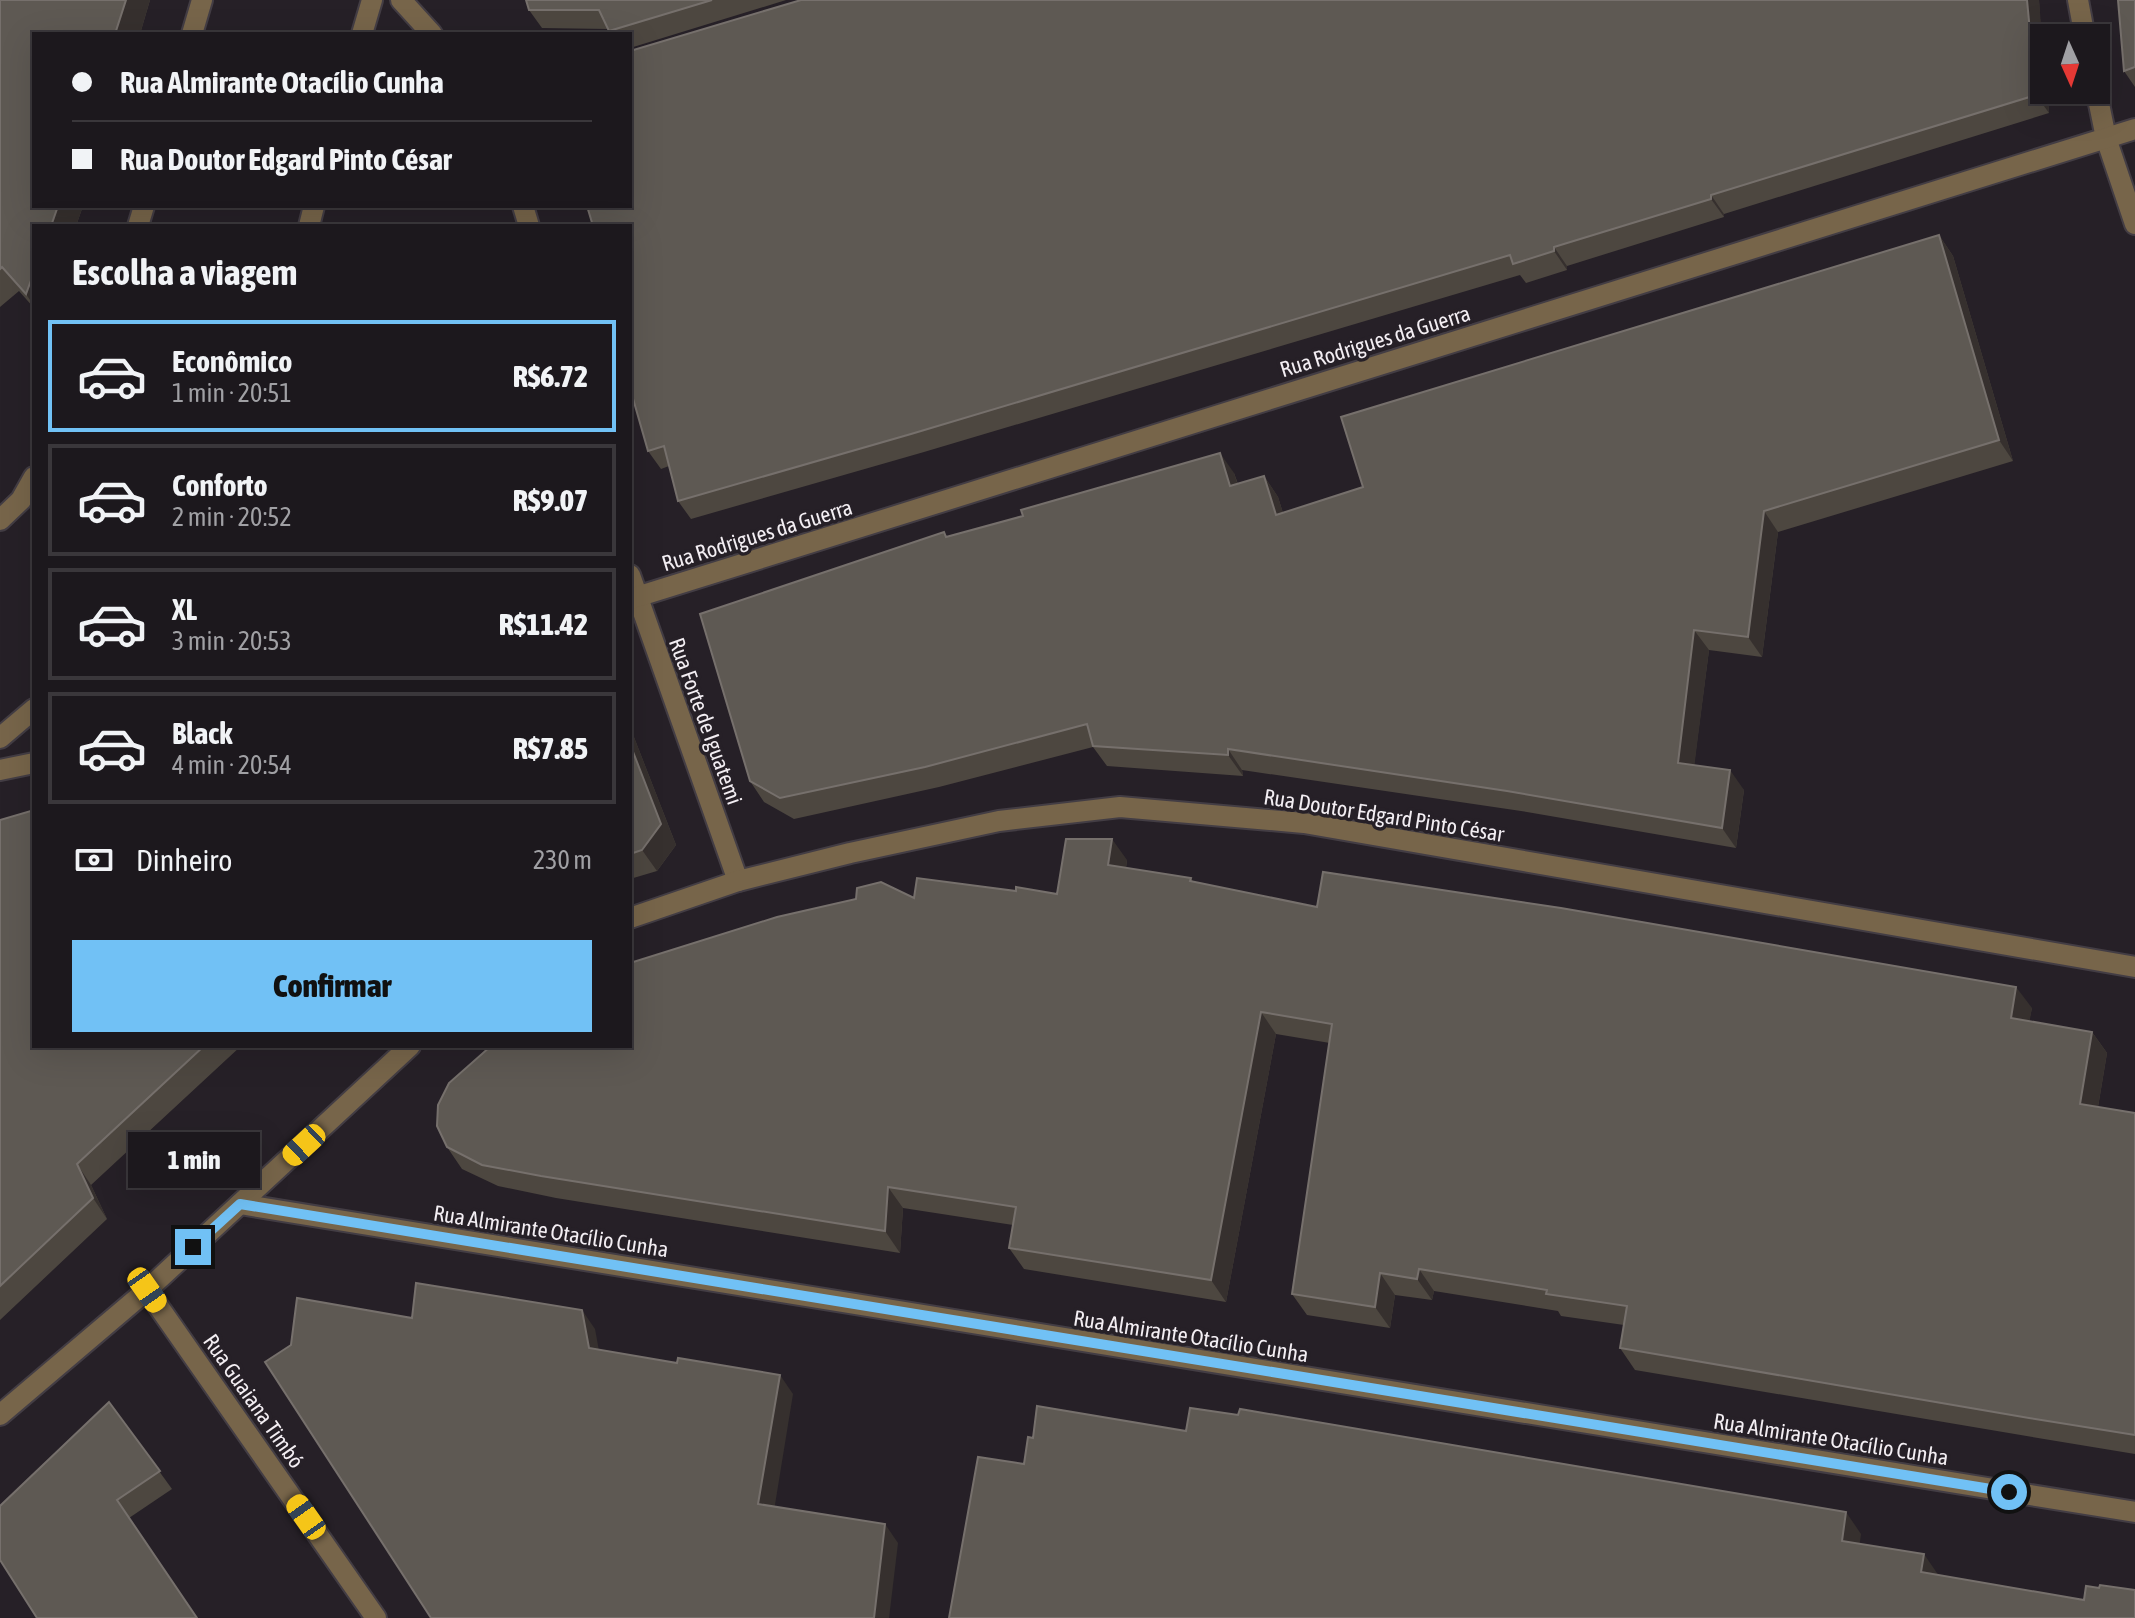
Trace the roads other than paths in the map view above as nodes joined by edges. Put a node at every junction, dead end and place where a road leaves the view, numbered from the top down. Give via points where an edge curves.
1 (202, 0) edge
2 (372, 0) edge
3 (401, 0) edge
4 (2078, 0) edge
5 (2082, 24) edge
6 (193, 32) edge
7 (363, 32) edge
8 (430, 32) edge
9 (2099, 104) edge
10 (2135, 129) edge
11 (2106, 138) junction
12 (2135, 224) edge
13 (32, 481) edge
14 (0, 520) edge
15 (633, 598) edge
16 (32, 711) edge
17 (0, 738) edge
18 (32, 763) edge
19 (0, 770) edge
20 (738, 881) junction
21 (632, 917) edge
22 (2135, 967) edge
23 (408, 1048) edge
24 (240, 1204) junction
25 (147, 1290) junction
26 (0, 1415) edge
27 (2135, 1512) edge
28 (376, 1618) edge

1 - 6 street
2 - 7 street
3 - 8 street
4 - 5 street
9 - 11 street
10 - 11 street, Rua Rodrigues da Guerra
11 - 12 street
11 - 15 street, Rua Rodrigues da Guerra
13 - 14 street
15 - 20 street, Rua Forte de Iguatemi
16 - 17 street
18 - 19 street
20 - 21 street, Rua Doutor Edgard Pinto César
20 - 22 street, Rua Doutor Edgard Pinto César via 999,821 1120,807 1304,823
23 - 24 street
24 - 25 street
24 - 27 street, Rua Almirante Otacílio Cunha
25 - 26 street
25 - 28 street, Rua Guaiana Timbó

